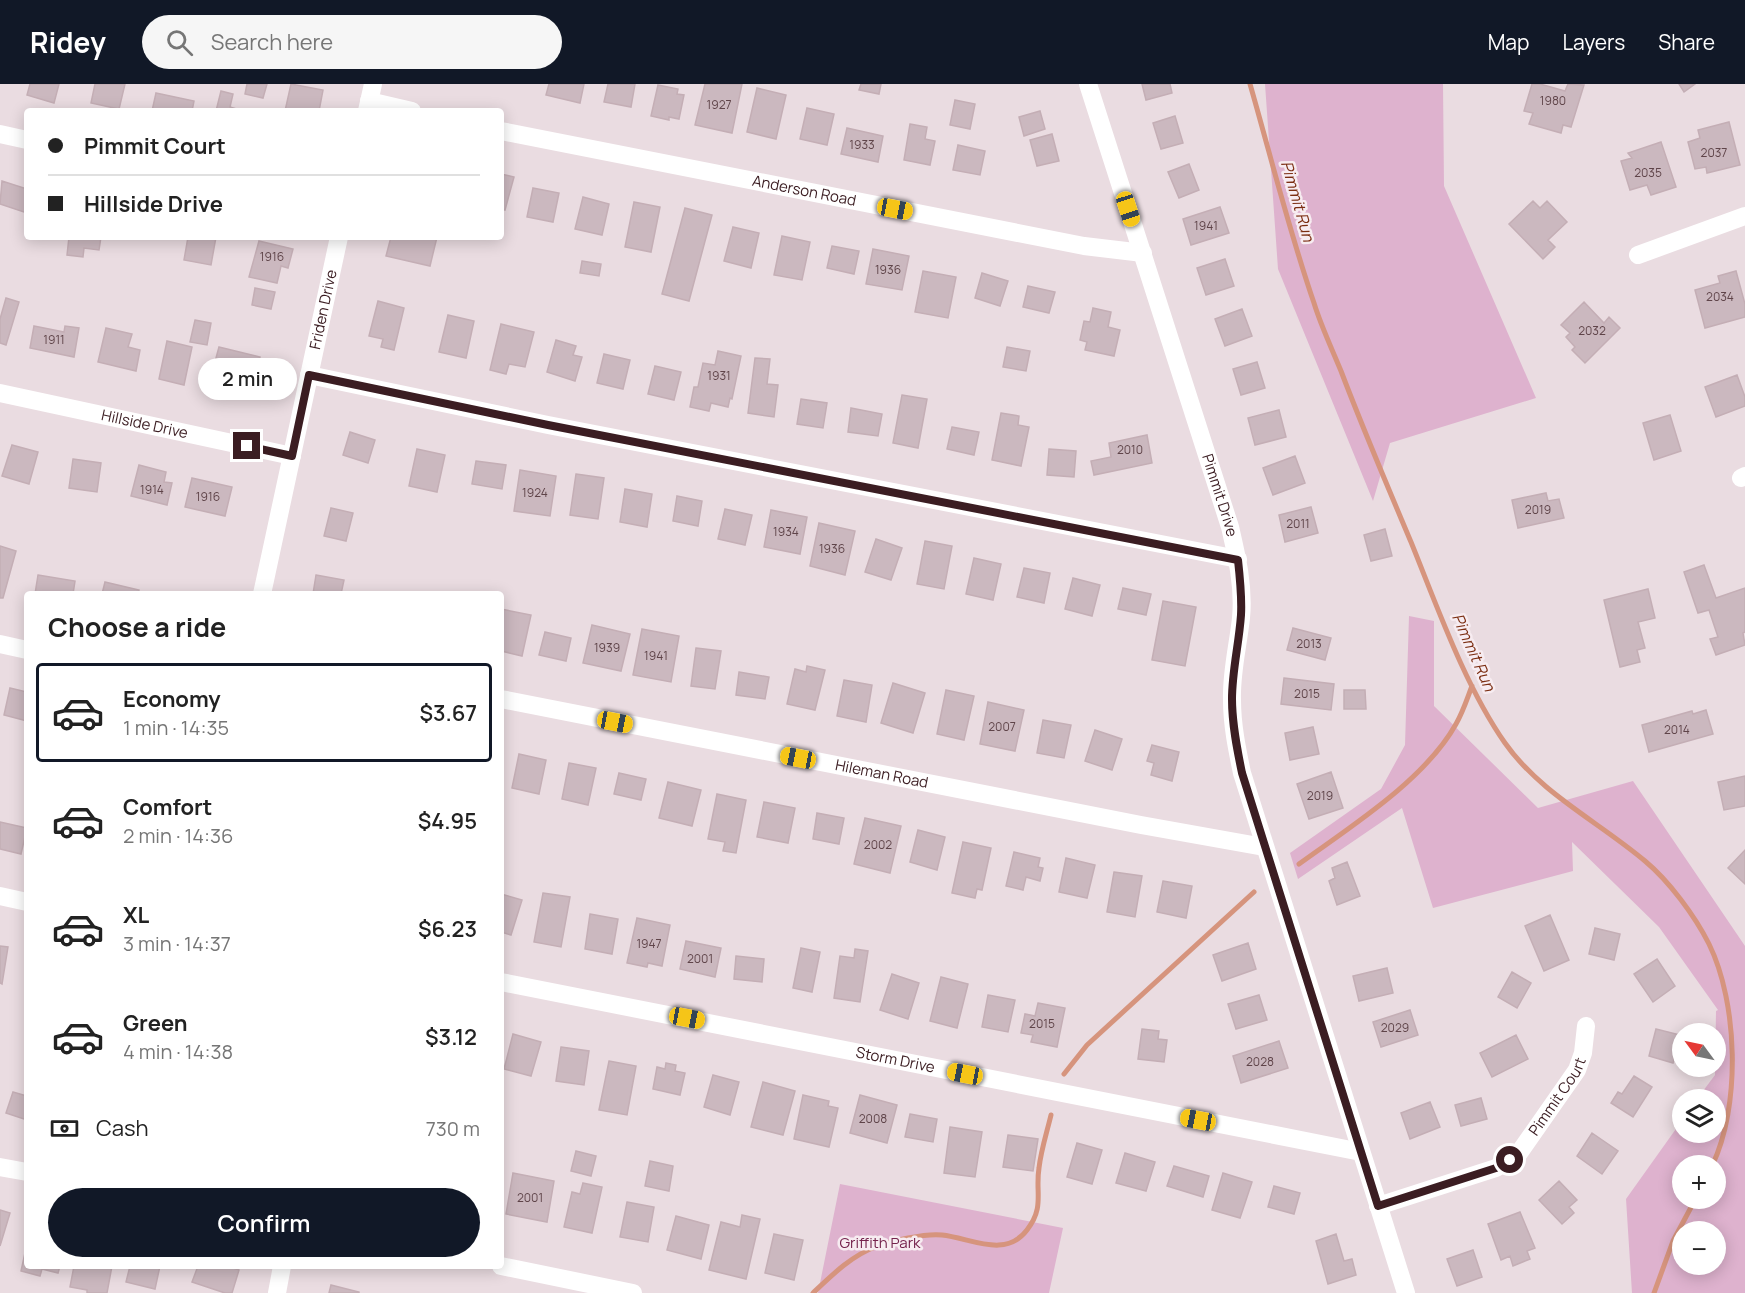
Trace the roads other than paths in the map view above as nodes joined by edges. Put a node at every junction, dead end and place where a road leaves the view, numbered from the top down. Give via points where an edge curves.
1 (1088, 84) edge
2 (369, 99) edge
3 (401, 108) edge
4 (504, 132) edge
5 (0, 134) edge
6 (24, 139) edge
7 (1745, 216) edge
8 (338, 240) edge
9 (1143, 254) junction
10 (1638, 255) dead end
11 (309, 375) junction
12 (0, 393) edge
13 (292, 456) junction
14 (1238, 560) junction
15 (263, 591) edge
16 (0, 644) edge
17 (24, 649) edge
18 (504, 700) edge
19 (1264, 847) junction
20 (0, 896) edge
21 (24, 901) edge
22 (504, 983) edge
23 (1586, 1026) dead end
24 (1362, 1152) junction
25 (0, 1167) edge
26 (24, 1171) edge
27 (1378, 1206) junction
28 (504, 1267) edge
29 (281, 1269) edge
30 (277, 1293) edge
31 (633, 1293) edge
32 (1406, 1293) edge

1 - 9 street, Pimmit Drive
2 - 3 street
4 - 9 street, Anderson Road via 1084,246
5 - 6 street
7 - 10 street
8 - 11 street, Friden Drive
9 - 14 street, Pimmit Drive
11 - 13 street, Friden Drive
11 - 14 street
12 - 13 street, Hillside Drive
13 - 15 street, Friden Drive
14 - 19 street, Pimmit Drive via 1241,617 1233,676 1234,733
16 - 17 street
18 - 19 street, Hileman Road
19 - 24 street, Pimmit Drive
20 - 21 street
22 - 24 street, Storm Drive
23 - 27 street, Pimmit Court via 1577,1070 1519,1153 1496,1168
24 - 27 street, Pimmit Drive
25 - 26 street
27 - 32 street, Pimmit Drive
28 - 31 street
29 - 30 street

